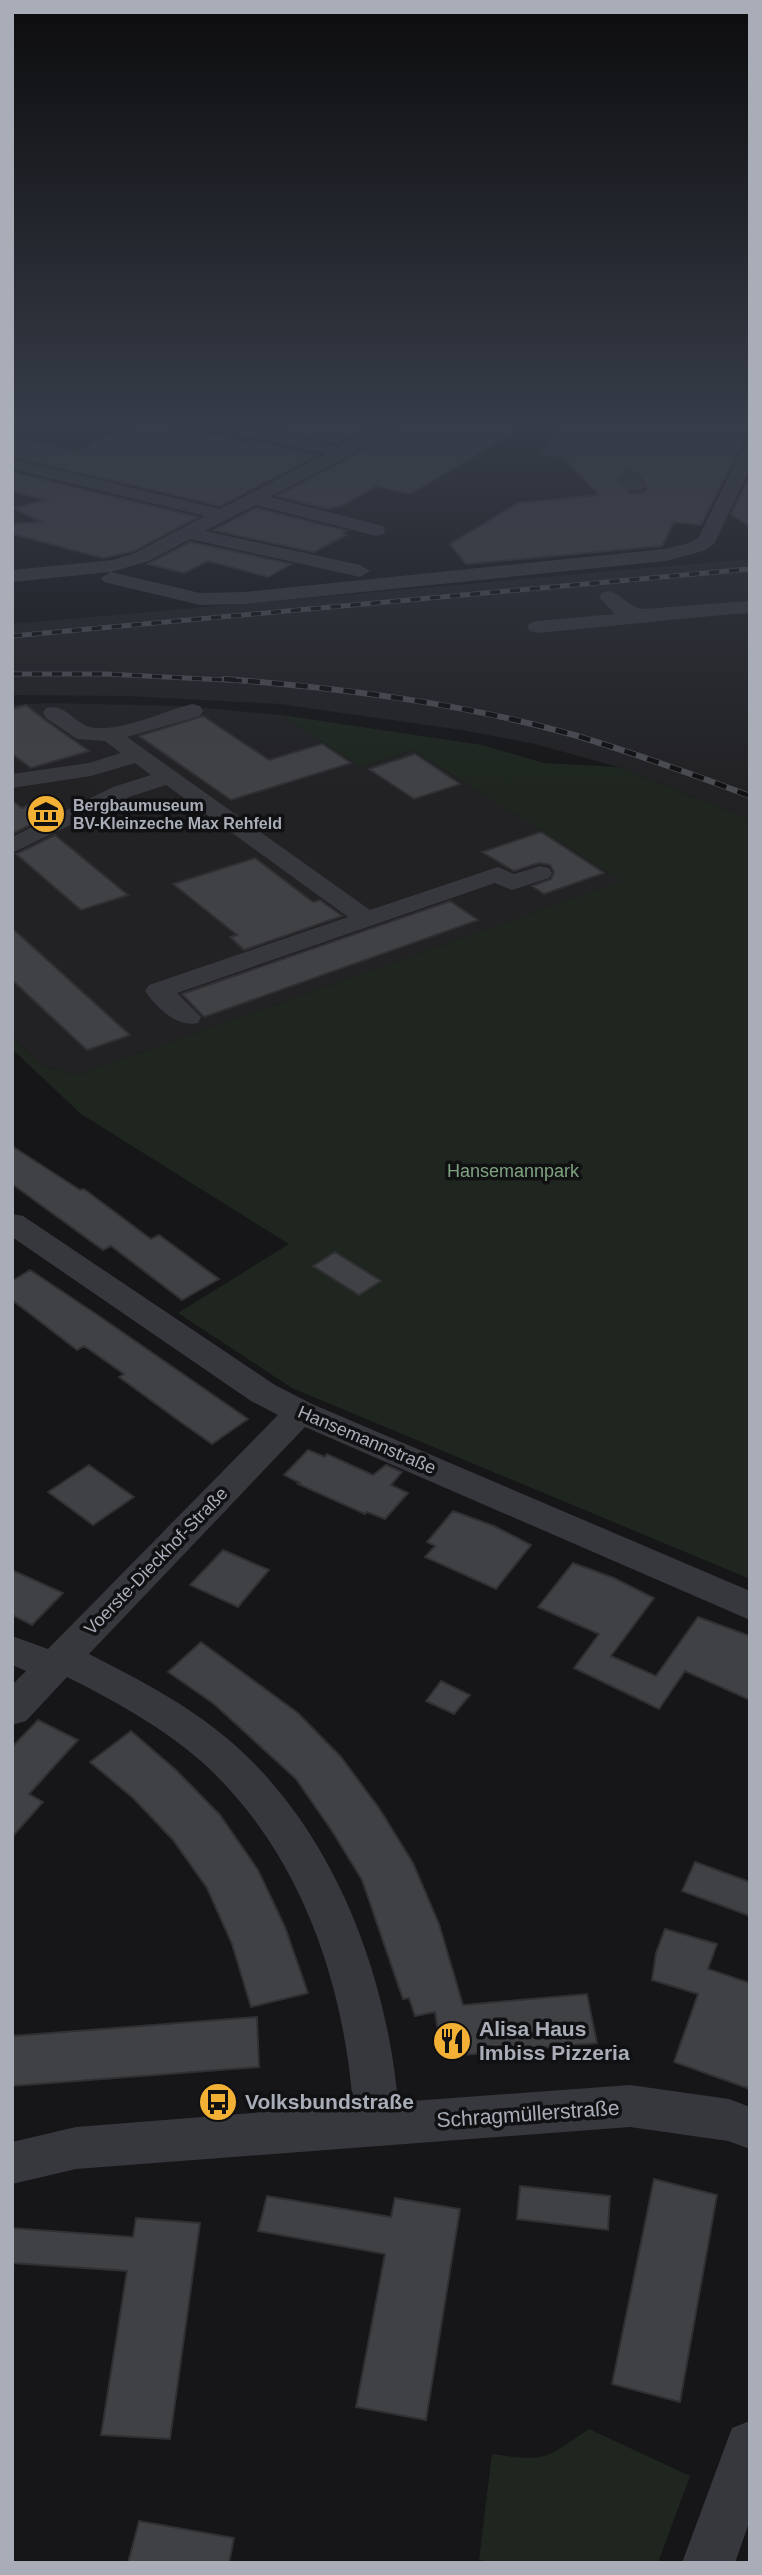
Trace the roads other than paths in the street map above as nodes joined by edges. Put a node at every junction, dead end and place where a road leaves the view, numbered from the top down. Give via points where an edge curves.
1 (171, 542) edge
2 (229, 542) edge
3 (702, 542) edge
4 (124, 567) junction
5 (360, 571) dead end
6 (12, 576) edge
7 (77, 590) dead end
8 (12, 591) edge
9 (49, 592) dead end
10 (609, 597) dead end
11 (750, 607) edge
12 (643, 615) junction
13 (537, 627) dead end
14 (192, 711) dead end
15 (54, 713) dead end
16 (110, 735) junction
17 (139, 755) junction
18 (91, 769) junction
19 (169, 777) junction
20 (12, 781) edge
21 (121, 792) junction
22 (12, 846) edge
23 (540, 873) dead end
24 (367, 919) junction
25 (188, 1017) dead end
26 (12, 1223) edge
27 (300, 1412) junction
28 (750, 1606) edge
29 (12, 1650) edge
30 (58, 1662) junction
31 (12, 1710) edge
32 (377, 2125) junction
33 (750, 2128) edge
34 (12, 2163) edge
35 (750, 2446) edge
36 (708, 2563) edge

1 - 4 street
2 - 5 street
3 - 4 street via 684,551 304,593 200,599
4 - 6 street
4 - 7 street
8 - 9 street
10 - 12 street via 623,611
11 - 12 street
12 - 13 street
14 - 16 street
15 - 16 street via 85,734
16 - 17 street
17 - 18 street
17 - 19 street
18 - 20 street
18 - 21 street
19 - 21 street
19 - 24 street
21 - 22 street
23 - 24 street via 512,883 498,874
24 - 25 street via 158,991
26 - 27 street, Hansemannstraße via 179,1339
27 - 28 street, Hansemannstraße
27 - 30 street, Voerste-Dieckhof-Straße
29 - 30 street
30 - 31 street, Voerste-Dieckhof-Straße
30 - 32 street via 177,1721 242,1776 297,1844 345,1948 367,2033
32 - 33 street, Schragmüllerstraße via 630,2106 729,2120
32 - 34 street, Schragmüllerstraße via 76,2148
35 - 36 street

